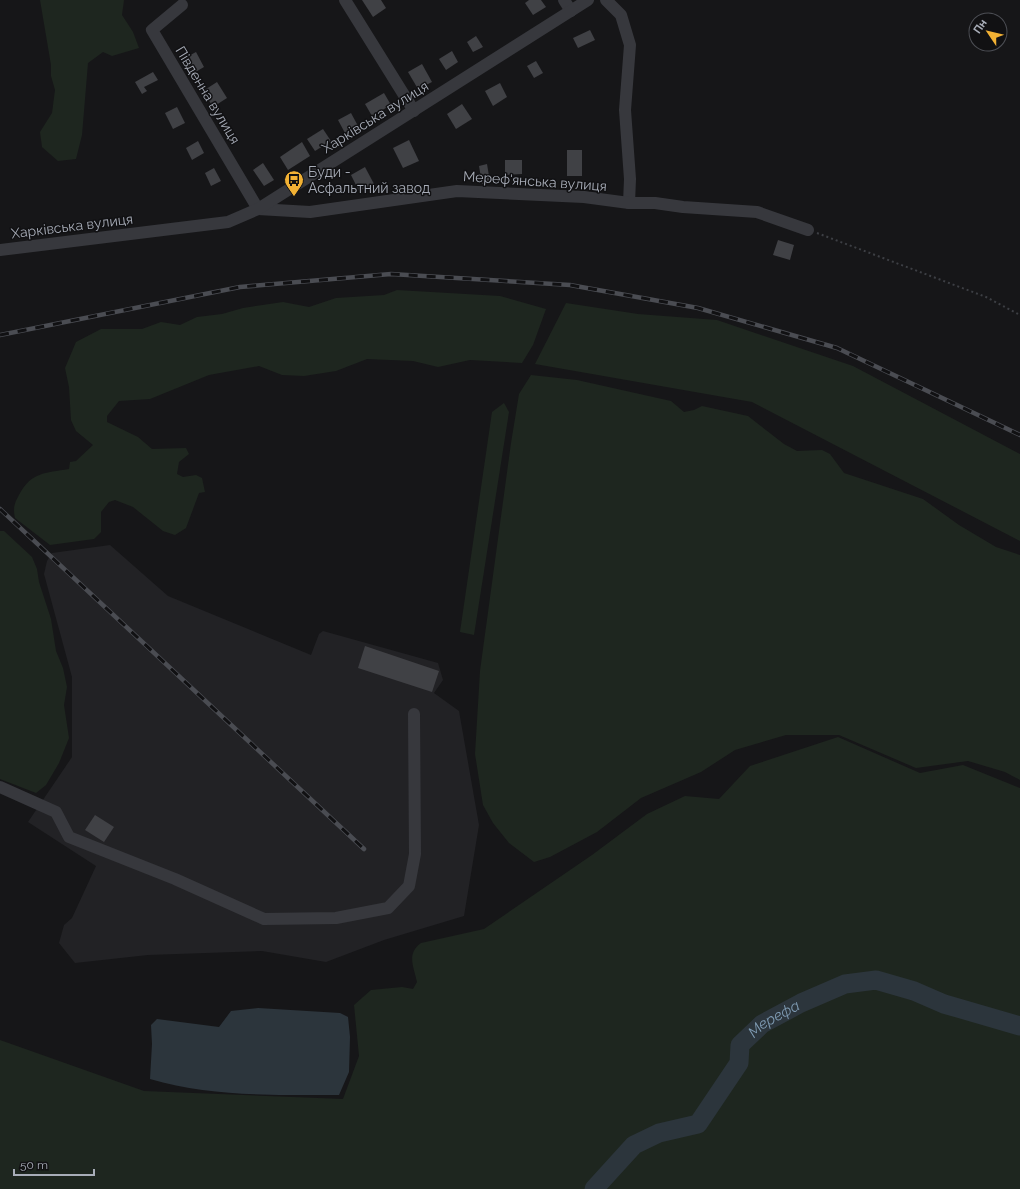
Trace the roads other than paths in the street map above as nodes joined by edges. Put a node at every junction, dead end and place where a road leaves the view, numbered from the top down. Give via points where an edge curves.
1 (345, 0) edge
2 (564, 0) edge
3 (588, 0) edge
4 (606, 0) edge
5 (182, 5) dead end
6 (571, 11) junction
7 (414, 111) junction
8 (629, 203) junction
9 (258, 209) junction
10 (808, 230) road end
11 (0, 250) edge
12 (414, 714) dead end
13 (0, 787) edge

1 - 7 street
2 - 6 street
3 - 6 street, Харківська вулиця
4 - 8 street via 620,15 630,45 625,110 630,179
5 - 9 street, Південна вулиця via 152,30
6 - 7 street, Харківська вулиця
7 - 9 street, Харківська вулиця
8 - 9 street, Мереф'янська вулиця via 584,197 457,190 310,212
8 - 10 street, Мереф'янська вулиця via 757,212
9 - 11 street, Харківська вулиця via 228,222
12 - 13 street via 414,854 409,886 388,908 336,918 264,920 175,879 69,837 56,812

